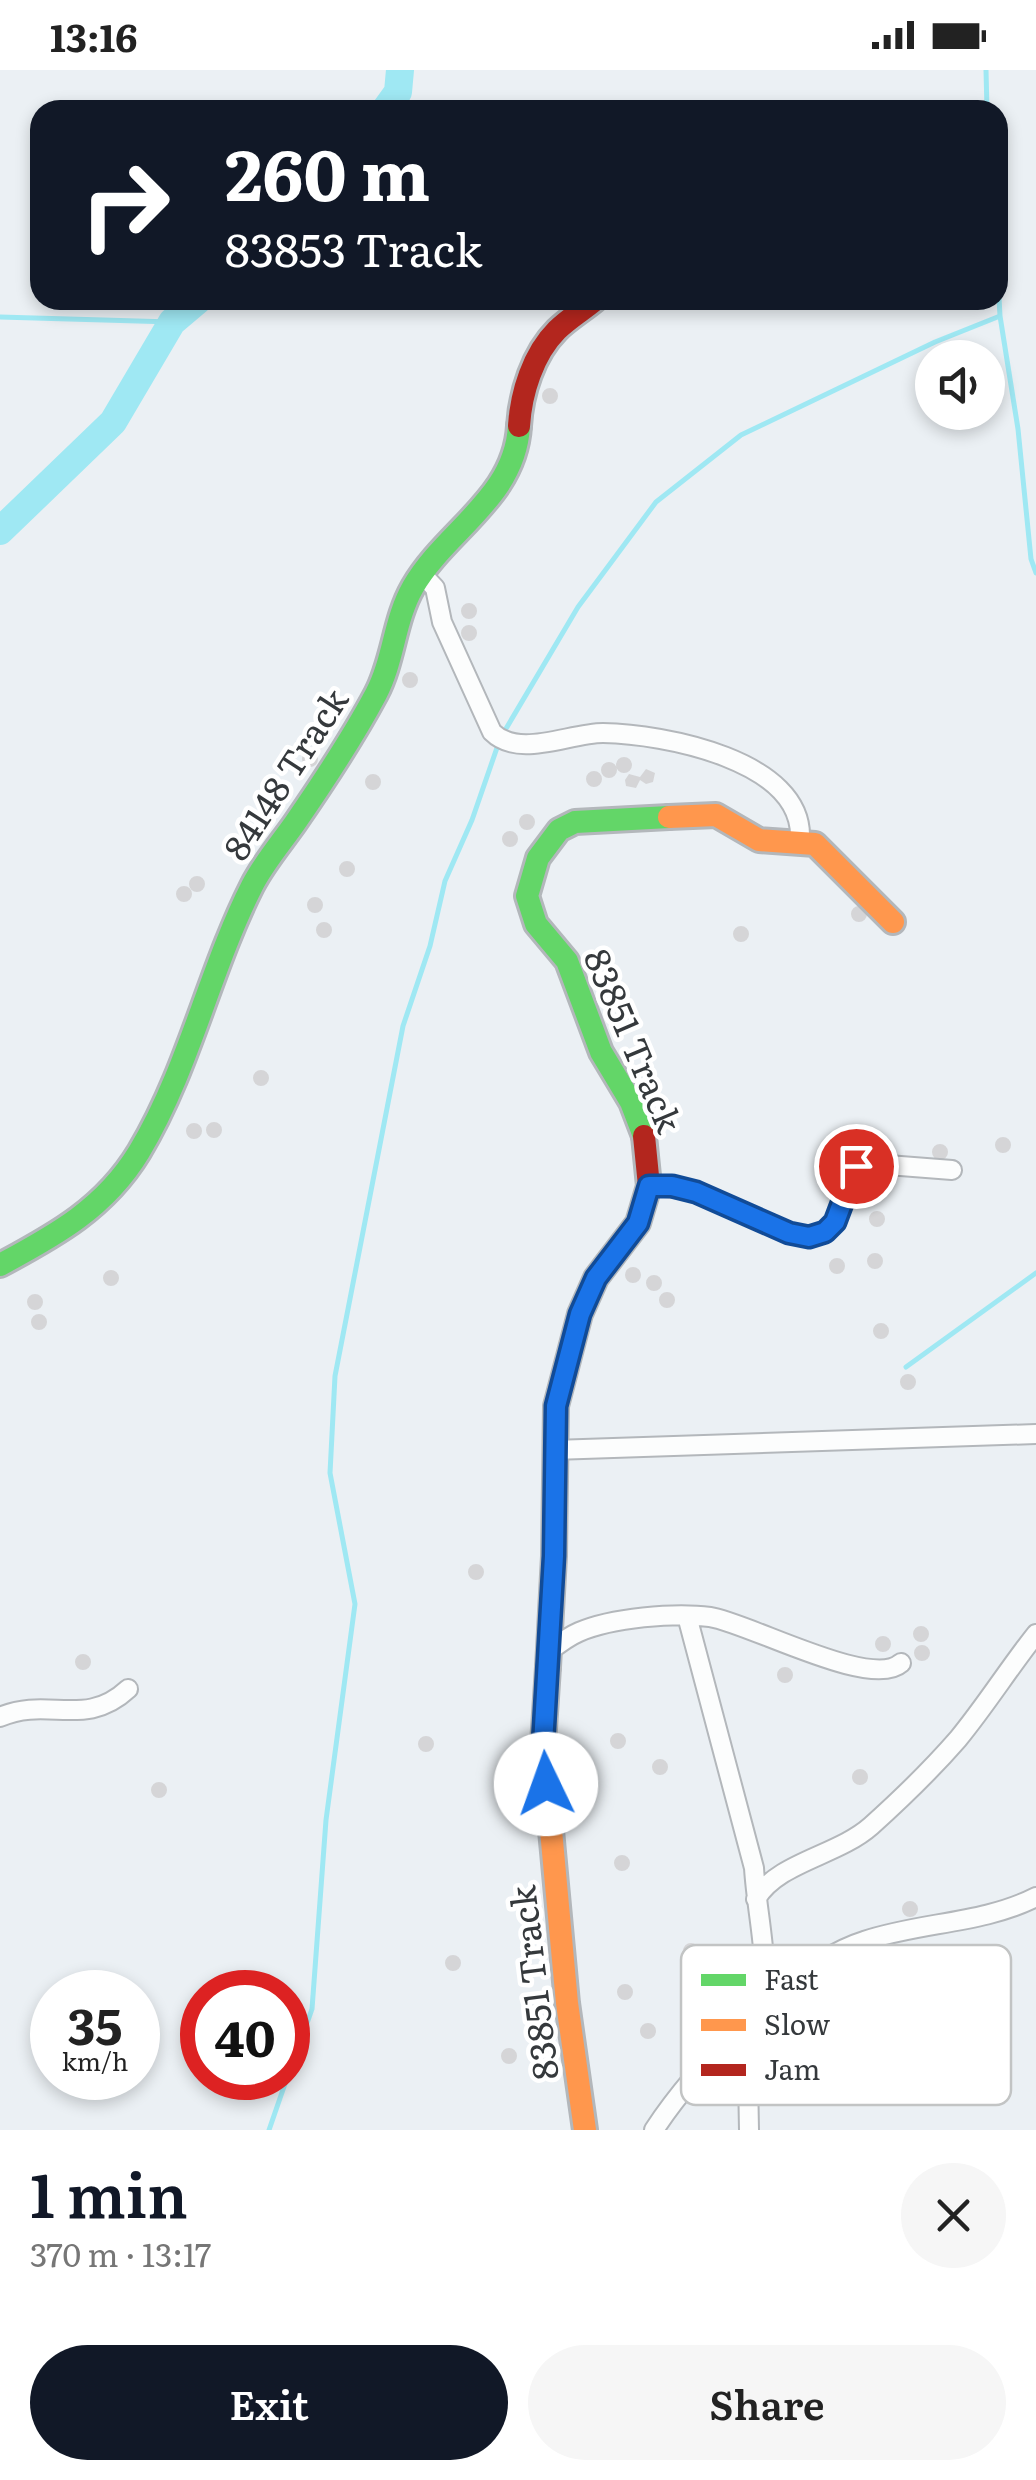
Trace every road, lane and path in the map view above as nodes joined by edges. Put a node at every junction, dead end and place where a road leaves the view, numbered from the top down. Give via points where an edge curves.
1 (583, 310) edge
2 (421, 573) junction
3 (800, 839) junction
4 (893, 922) dead end
5 (952, 1170) dead end
6 (649, 1186) junction
7 (0, 1265) edge
8 (1036, 1434) edge
9 (553, 1450) junction
10 (687, 1616) junction
11 (1036, 1634) edge
12 (547, 1653) junction
13 (901, 1663) dead end
14 (128, 1689) dead end
15 (0, 1717) edge
16 (1036, 1897) edge
17 (756, 1898) junction
18 (763, 1945) edge
19 (855, 1945) edge
20 (681, 2095) edge
21 (749, 2105) edge
22 (586, 2130) edge
23 (654, 2130) edge
24 (749, 2130) edge

1 - 2 street, 84148 Track via 538,356 521,398 518,446 494,495
2 - 3 street via 435,588 452,647 500,739 516,744 605,733 733,760 789,798
2 - 7 street, 84148 Track via 403,606 392,656 371,704 253,884 139,1152 106,1195 68,1228
3 - 4 street via 822,848
3 - 6 street, 83851 Track via 767,842 716,815 594,820 559,830 538,858 527,896 530,912 567,961 600,1052 631,1102 644,1138
5 - 6 street via 862,1163 835,1222 809,1237 696,1192
6 - 9 street, 83851 Track via 638,1223 596,1278 580,1314 556,1406
8 - 9 street
9 - 12 street, 83851 Track
10 - 12 street via 596,1626
10 - 13 street via 721,1619 865,1668 888,1671
10 - 17 street via 740,1806
11 - 17 street via 959,1737 893,1805 853,1841 778,1875
12 - 22 street, 83851 Track via 543,1744
14 - 15 street via 96,1710 39,1709
16 - 19 street
17 - 18 street
20 - 23 street
21 - 24 street

